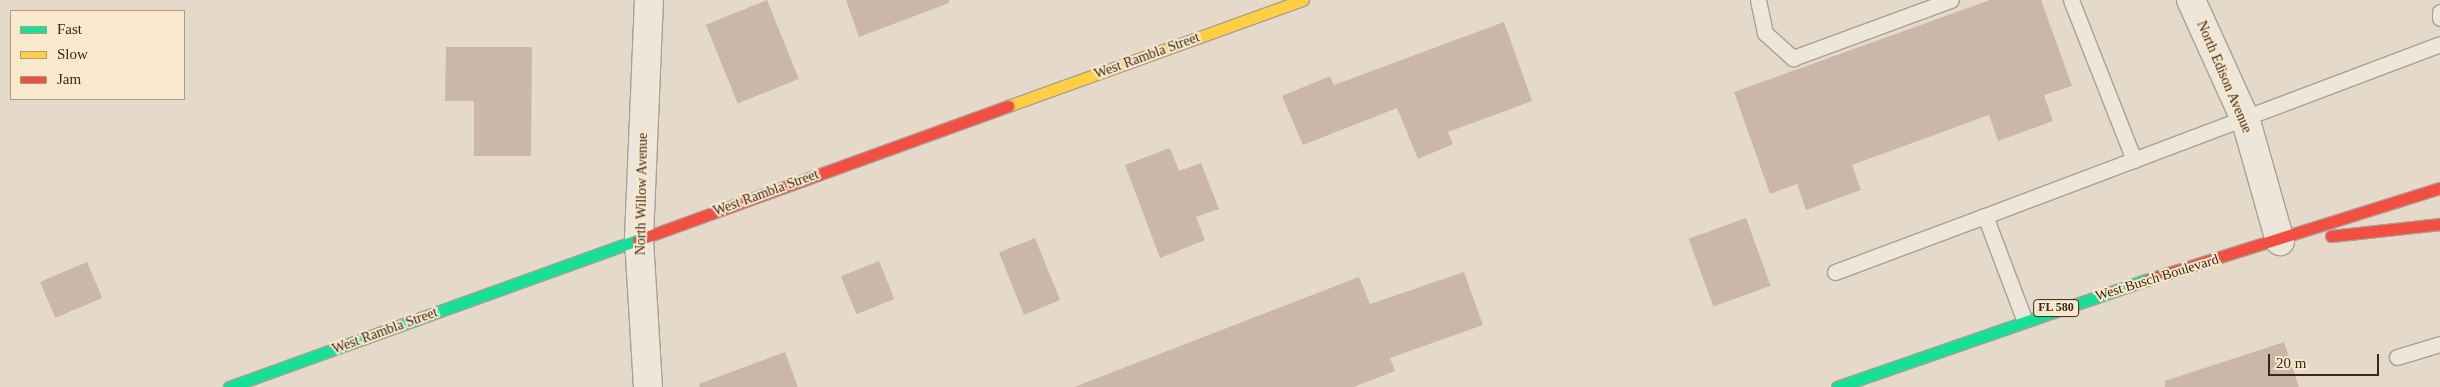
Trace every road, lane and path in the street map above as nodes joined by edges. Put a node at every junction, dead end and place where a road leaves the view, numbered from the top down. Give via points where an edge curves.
1 (649, 0) edge
2 (1303, 0) edge
3 (1758, 0) edge
4 (1951, 0) edge
5 (2071, 0) edge
6 (2190, 0) edge
7 (2440, 12) edge
8 (2440, 18) edge
9 (2440, 44) edge
10 (2246, 122) junction
11 (2134, 160) junction
12 (2440, 188) edge
13 (1985, 216) junction
14 (2440, 224) edge
15 (639, 238) junction
16 (2280, 241) junction
17 (1835, 272) dead end
18 (2024, 319) junction
19 (2440, 344) edge
20 (2397, 357) dead end
21 (229, 387) edge
22 (648, 387) edge
23 (1837, 387) edge

1 - 15 street, North Willow Avenue
2 - 15 street, West Rambla Street
3 - 4 lane via 1765,33 1792,58
5 - 11 lane
6 - 10 street, North Edison Avenue
7 - 8 lane
9 - 10 lane
10 - 11 lane
10 - 16 street, North Edison Avenue
11 - 13 lane
12 - 16 street, West Busch Boulevard / FL 580
13 - 17 lane
13 - 18 lane
14 - 16 street, West Busch Boulevard / FL 580
15 - 21 street, West Rambla Street
15 - 22 street, North Willow Avenue
16 - 18 street, West Busch Boulevard / FL 580
18 - 23 street, West Busch Boulevard / FL 580
19 - 20 lane

